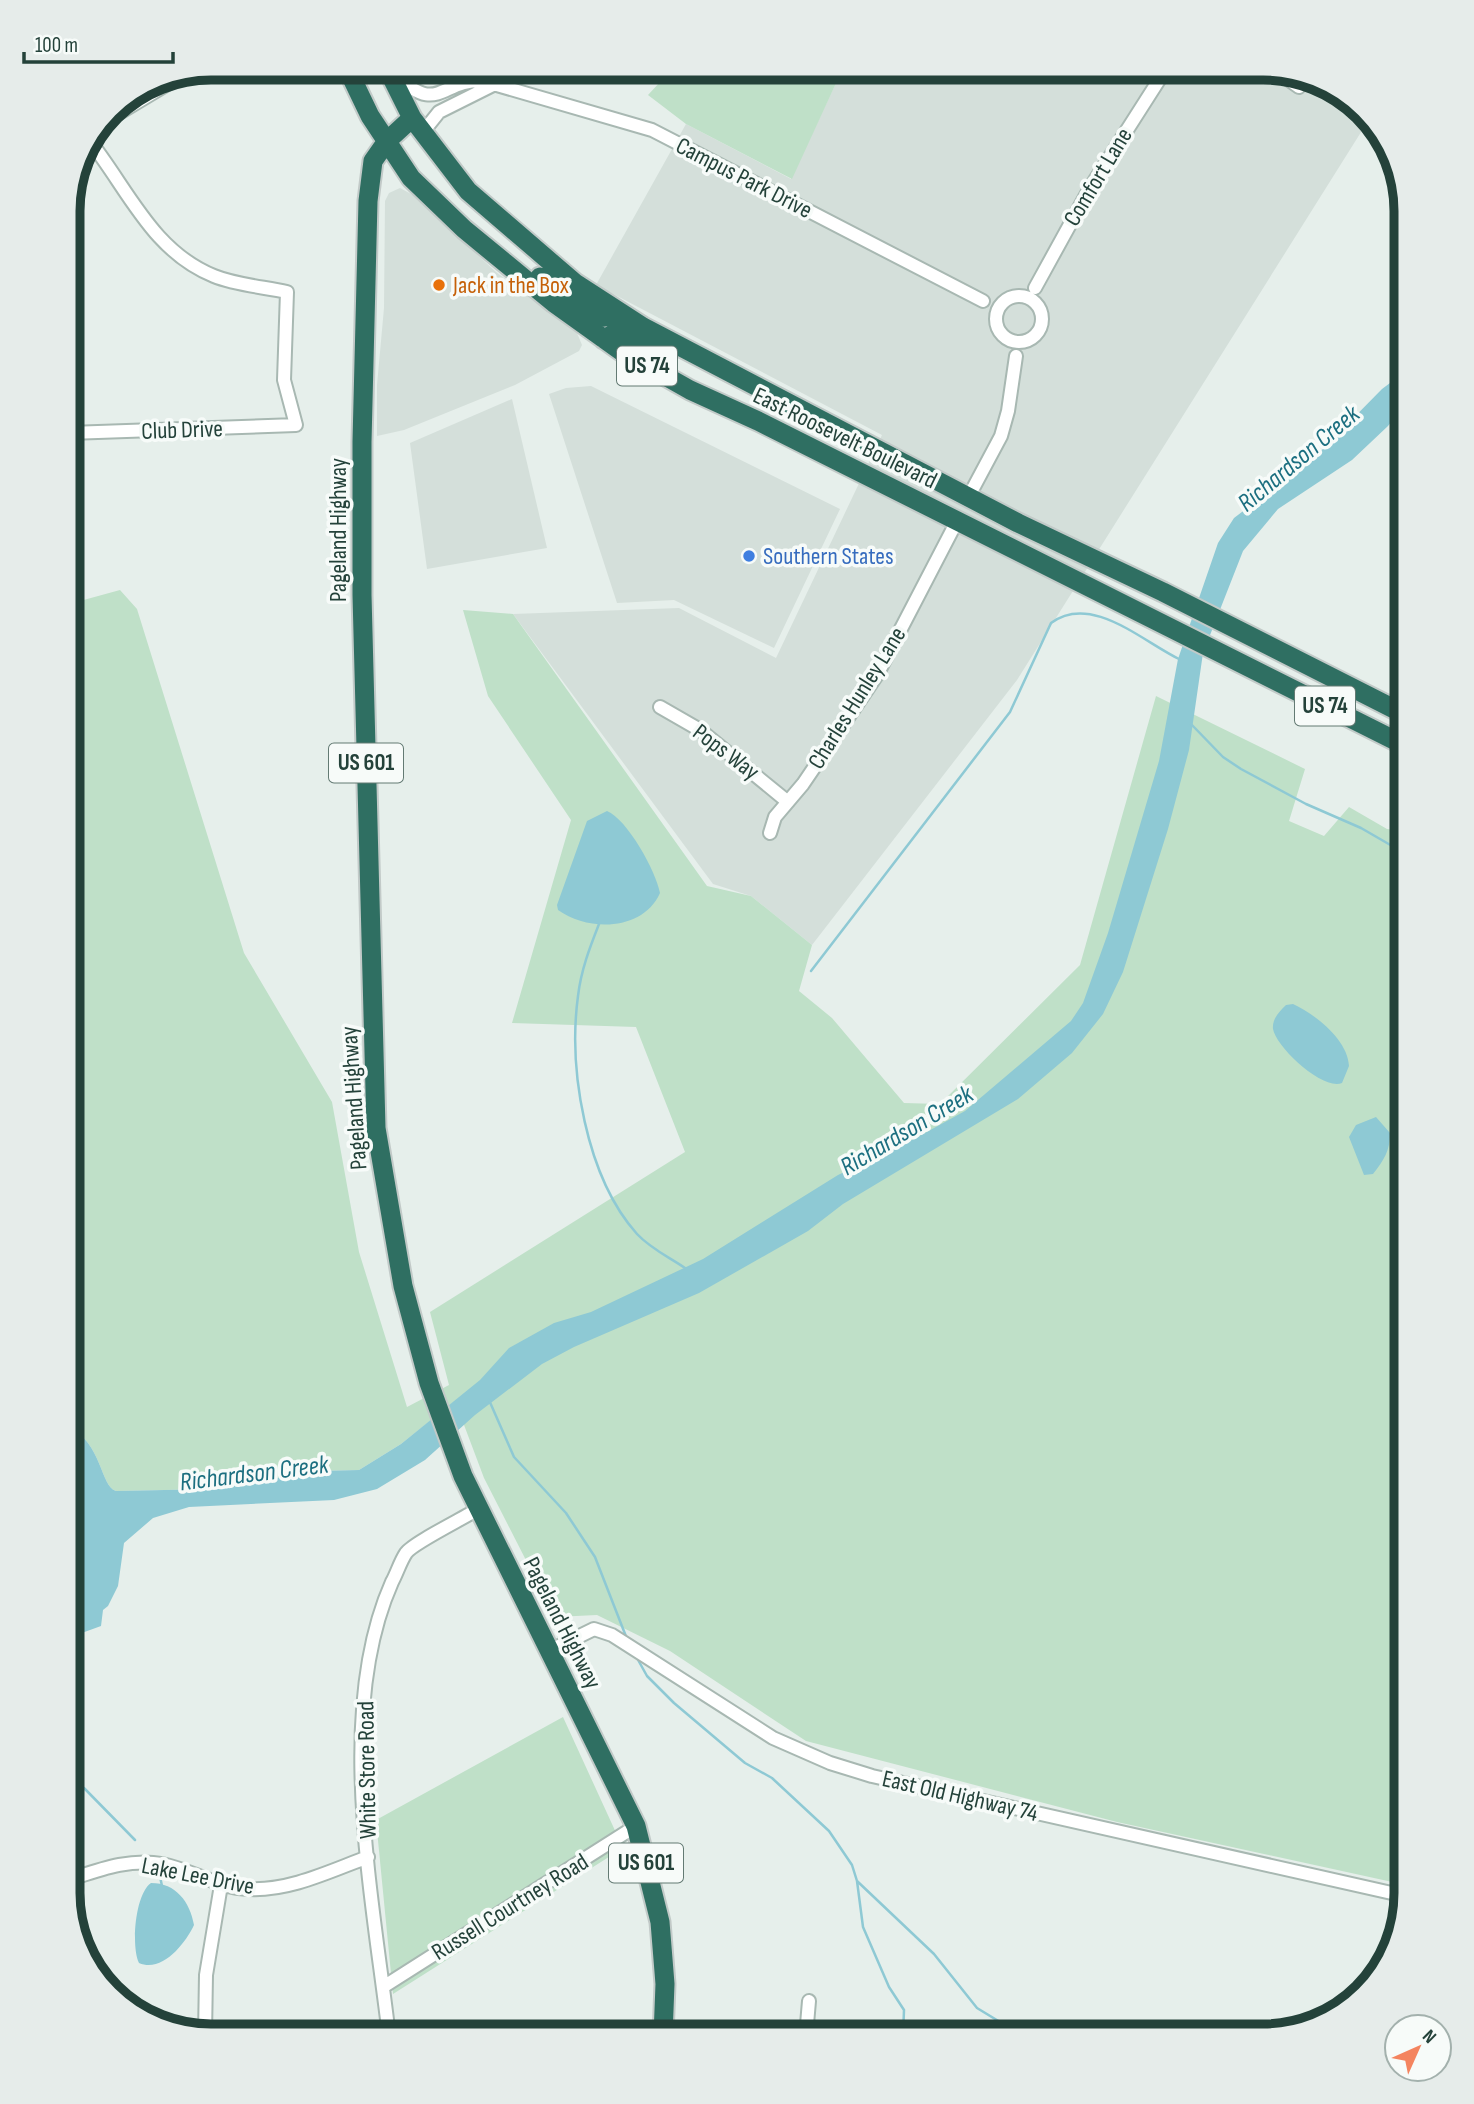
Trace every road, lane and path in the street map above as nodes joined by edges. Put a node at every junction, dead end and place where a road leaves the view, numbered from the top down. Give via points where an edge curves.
1 (354, 81) edge
2 (395, 81) edge
3 (403, 81) edge
4 (483, 81) edge
5 (483, 81) edge
6 (1158, 81) edge
7 (492, 85) junction
8 (1296, 85) edge
9 (1299, 87) dead end
10 (417, 125) junction
11 (387, 141) junction
12 (96, 150) edge
13 (474, 237) junction
14 (1035, 288) junction
15 (1024, 296) junction
16 (983, 301) junction
17 (1003, 303) junction
18 (1039, 307) junction
19 (623, 314) junction
20 (996, 316) junction
21 (604, 339) junction
22 (1011, 341) junction
23 (1026, 341) junction
24 (1016, 356) junction
25 (726, 372) junction
26 (81, 433) edge
27 (796, 441) junction
28 (969, 496) junction
29 (957, 521) junction
30 (1110, 566) junction
31 (660, 707) dead end
32 (1394, 709) edge
33 (1394, 740) edge
34 (788, 802) junction
35 (770, 833) dead end
36 (478, 1509) junction
37 (549, 1651) junction
38 (635, 1826) junction
39 (368, 1857) junction
40 (80, 1876) edge
41 (221, 1885) junction
42 (1394, 1893) edge
43 (383, 1987) junction
44 (808, 2001) dead end
45 (205, 2023) edge
46 (388, 2023) edge
47 (663, 2023) edge
48 (807, 2024) edge

1 - 11 highway, East Roosevelt Boulevard / US 74
2 - 10 highway, East Roosevelt Boulevard / US 74
3 - 5 street, Campus Park Drive via 429,96
4 - 7 street, Campus Park Drive
6 - 14 street, Comfort Lane via 1090,188
7 - 10 street
7 - 16 street, Campus Park Drive via 652,130
8 - 9 street
10 - 11 highway, Pageland Highway / US 601
10 - 19 highway, East Roosevelt Boulevard / US 74 via 478,200 575,283
11 - 13 highway, East Roosevelt Boulevard / US 74 via 411,178
11 - 36 highway, Pageland Highway / US 601 via 373,161 369,201 362,442 366,813 376,1128 403,1286 429,1383
12 - 26 street, Club Drive via 144,221 193,266 216,278 287,292 284,380 296,425
13 - 19 highway via 491,242 599,318
13 - 21 highway, East Roosevelt Boulevard / US 74
14 - 15 street, Comfort Lane
14 - 18 street
15 - 17 street, Comfort Lane
15 - 18 street
16 - 17 street, Campus Park Drive
16 - 20 street, Campus Park Drive
17 - 20 street
18 - 23 street via 1041,326
19 - 25 highway, East Roosevelt Boulevard / US 74
20 - 22 street via 999,331
21 - 25 highway via 619,331 685,363
21 - 27 highway, East Roosevelt Boulevard / US 74 via 690,390
22 - 23 street
22 - 24 street
23 - 24 street
24 - 28 street via 1001,436
25 - 28 highway, East Roosevelt Boulevard / US 74
27 - 28 highway via 856,458 947,500
27 - 29 highway, East Roosevelt Boulevard / US 74
28 - 30 highway, East Roosevelt Boulevard / US 74
29 - 30 highway via 974,512 1061,551
29 - 33 highway, East Roosevelt Boulevard / US 74
29 - 34 street, Charles Hunley Lane via 877,675
30 - 32 highway, East Roosevelt Boulevard / US 74
31 - 34 street, Pops Way via 700,730
34 - 35 street, Charles Hunley Lane via 775,817
36 - 37 highway, Pageland Highway / US 601
36 - 39 street, White Store Road via 407,1551 378,1614 363,1719
37 - 38 highway, Pageland Highway / US 601
37 - 42 street, East Old Highway 74 via 594,1629 612,1635 774,1738 830,1763
38 - 43 street, Russell Courtney Road
38 - 47 highway, Pageland Highway / US 601 via 660,1923
39 - 41 street, Lake Lee Drive via 276,1888
39 - 43 street, White Store Road
40 - 41 street, Lake Lee Drive via 120,1863 161,1864
41 - 45 street via 206,1975
43 - 46 street, White Store Road
44 - 48 street

